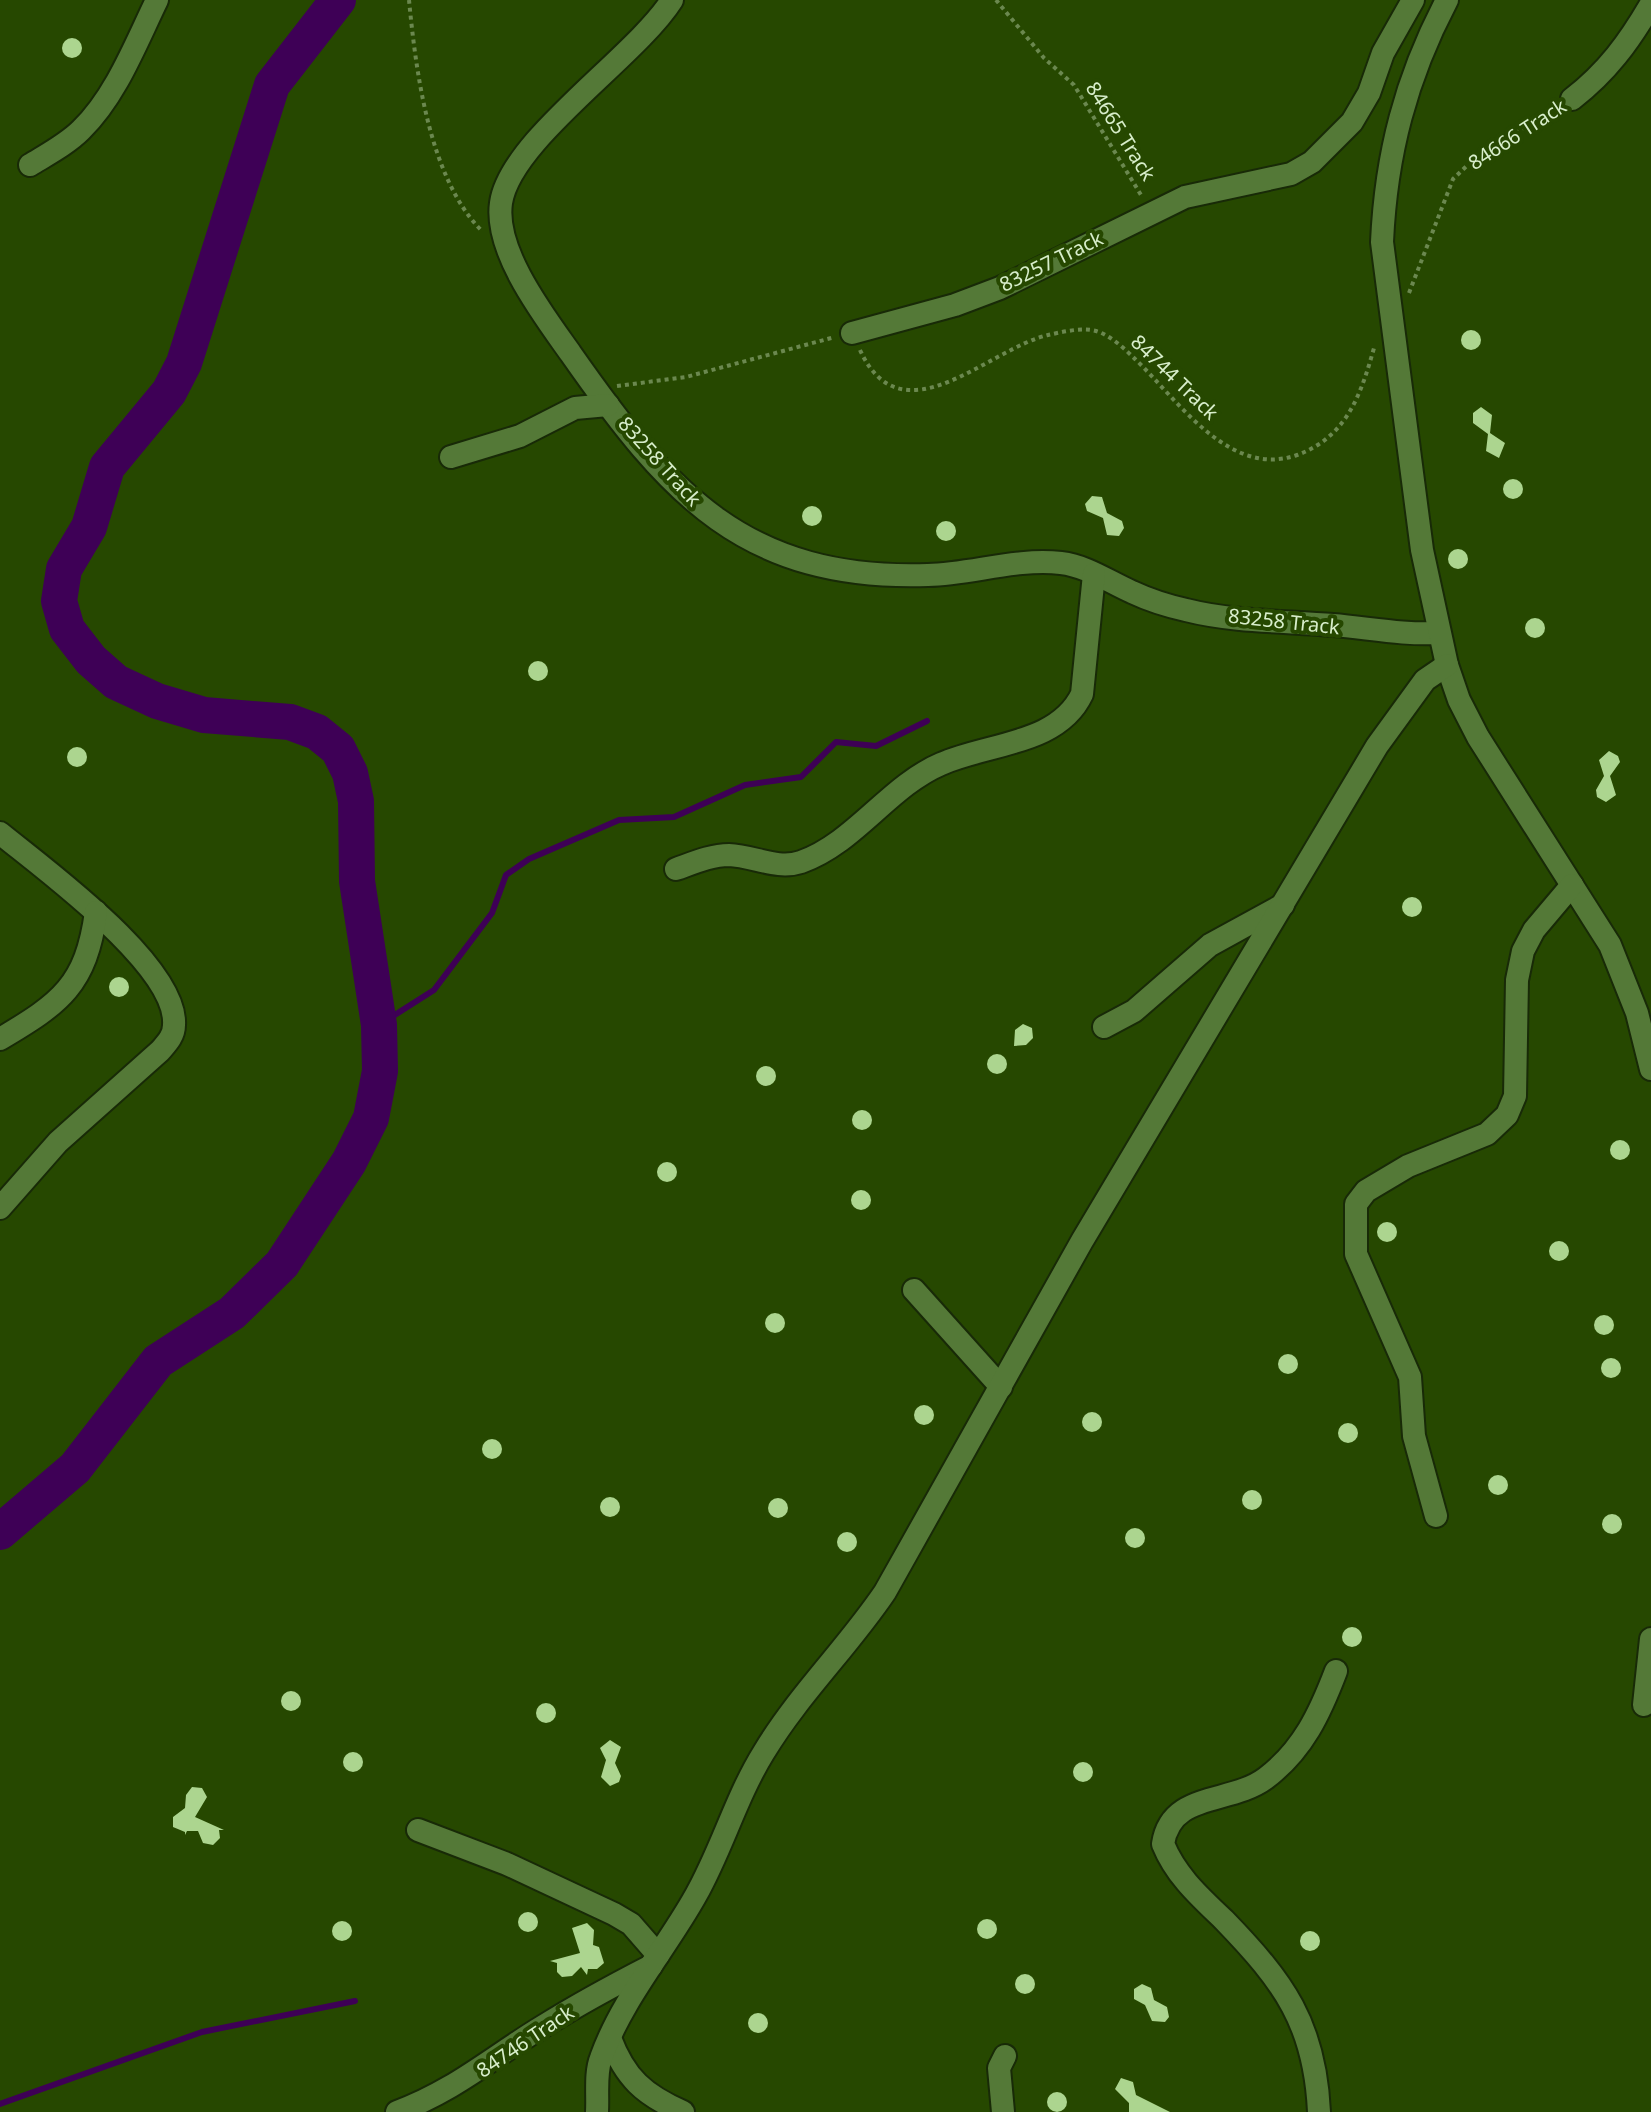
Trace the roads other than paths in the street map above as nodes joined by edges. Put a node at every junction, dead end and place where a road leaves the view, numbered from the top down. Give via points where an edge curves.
1 (157, 0) edge
2 (672, 0) edge
3 (1413, 0) edge
4 (1447, 0) edge
5 (1651, 4) edge
6 (1572, 99) road end
7 (30, 165) dead end
8 (852, 333) road end
9 (602, 396) junction
10 (451, 457) dead end
11 (1094, 574) junction
12 (1439, 633) junction
13 (1447, 665) junction
14 (0, 833) edge
15 (676, 869) dead end
16 (1572, 885) junction
17 (1283, 905) junction
18 (96, 912) junction
19 (1104, 1027) dead end
20 (0, 1039) edge
21 (1651, 1069) edge
22 (0, 1208) edge
23 (914, 1290) dead end
24 (1001, 1387) junction
25 (1436, 1516) dead end
26 (1651, 1639) edge
27 (1336, 1671) dead end
28 (1644, 1705) dead end
29 (418, 1830) dead end
30 (655, 1960) junction
31 (610, 2038) junction
32 (1005, 2056) dead end
33 (397, 2112) edge
34 (597, 2112) edge
35 (683, 2112) edge
36 (1003, 2112) edge
37 (1319, 2112) edge

1 - 7 street via 95,115 60,147
2 - 9 street, 83258 Track via 515,169 500,207 513,263
3 - 8 street, 83257 Track via 1356,115 1312,162 1291,174 1185,197 1000,288
4 - 12 street via 1406,90 1385,184 1382,242 1422,550
5 - 6 street, 84666 Track via 1603,74
9 - 10 street via 520,436
9 - 11 street, 83258 Track via 695,503 766,550 818,567 875,575 1041,563 1062,563
11 - 12 street, 83258 Track via 1189,611
11 - 15 street via 1082,694 1060,725 936,766 804,861 787,865 726,855
12 - 13 street
13 - 16 street via 1478,737
13 - 17 street via 1425,680 1385,734
14 - 18 street
16 - 21 street via 1623,975
16 - 25 street via 1523,951 1517,980 1515,1096 1507,1115 1487,1134 1408,1166 1366,1191 1356,1204 1356,1254 1410,1377 1414,1436
17 - 19 street via 1210,945 1134,1011
17 - 24 street
18 - 20 street via 89,953 65,996
18 - 22 street via 166,989 172,1036 58,1142
23 - 24 street
24 - 30 street via 885,1592 765,1751 697,1892
26 - 28 street
27 - 37 street via 1304,1740 1280,1767 1240,1792 1175,1814 1163,1844 1188,1885 1258,1955 1286,1994 1317,2067
29 - 30 street via 614,1914 631,1924
30 - 31 street
30 - 33 street, 84746 Track via 539,2028 471,2078
31 - 34 street via 600,2060
31 - 35 street via 633,2082 651,2098
32 - 36 street via 999,2068

